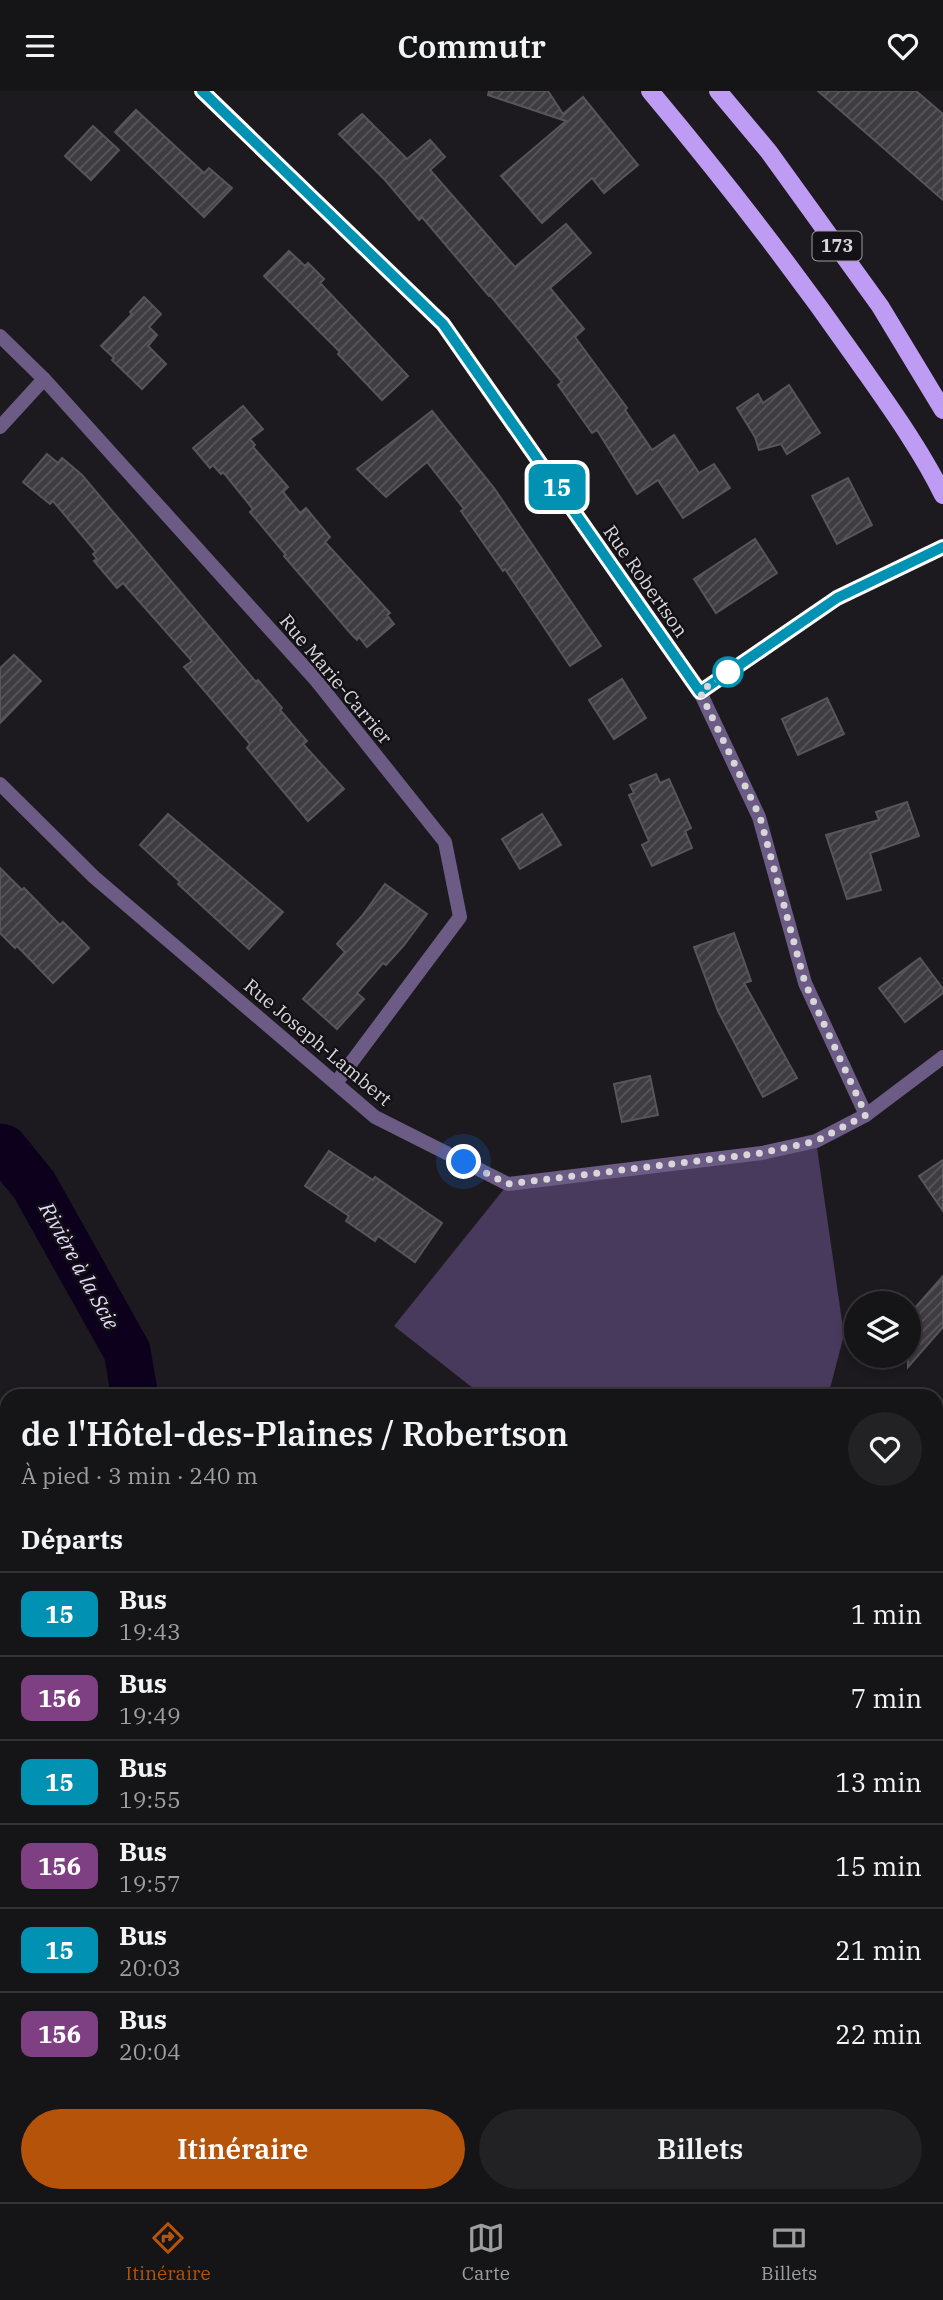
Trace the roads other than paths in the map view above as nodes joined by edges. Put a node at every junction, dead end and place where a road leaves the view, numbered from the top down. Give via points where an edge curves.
1 (202, 91) edge
2 (650, 91) edge
3 (718, 91) edge
4 (0, 336) edge
5 (44, 379) junction
6 (943, 410) edge
7 (0, 428) edge
8 (943, 495) edge
9 (943, 547) edge
10 (700, 692) junction
11 (0, 784) edge
12 (943, 1057) edge
13 (336, 1083) junction
14 (866, 1115) junction

1 - 10 street, Rue Robertson via 443,324
2 - 8 main road, 173 via 722,176 817,302
3 - 6 main road, 173 via 769,152 880,306
4 - 5 street, Rue Marie-Carrier
5 - 7 street
5 - 13 street, Rue Marie-Carrier via 316,679 445,842 460,918
9 - 10 street via 837,598
10 - 14 street, Rue Robertson via 760,817 805,983
11 - 13 street, Rue Joseph-Lambert via 94,877
12 - 14 street, Rue Joseph-Lambert
13 - 14 street, Rue Joseph-Lambert via 375,1117 508,1184 762,1153 816,1141

